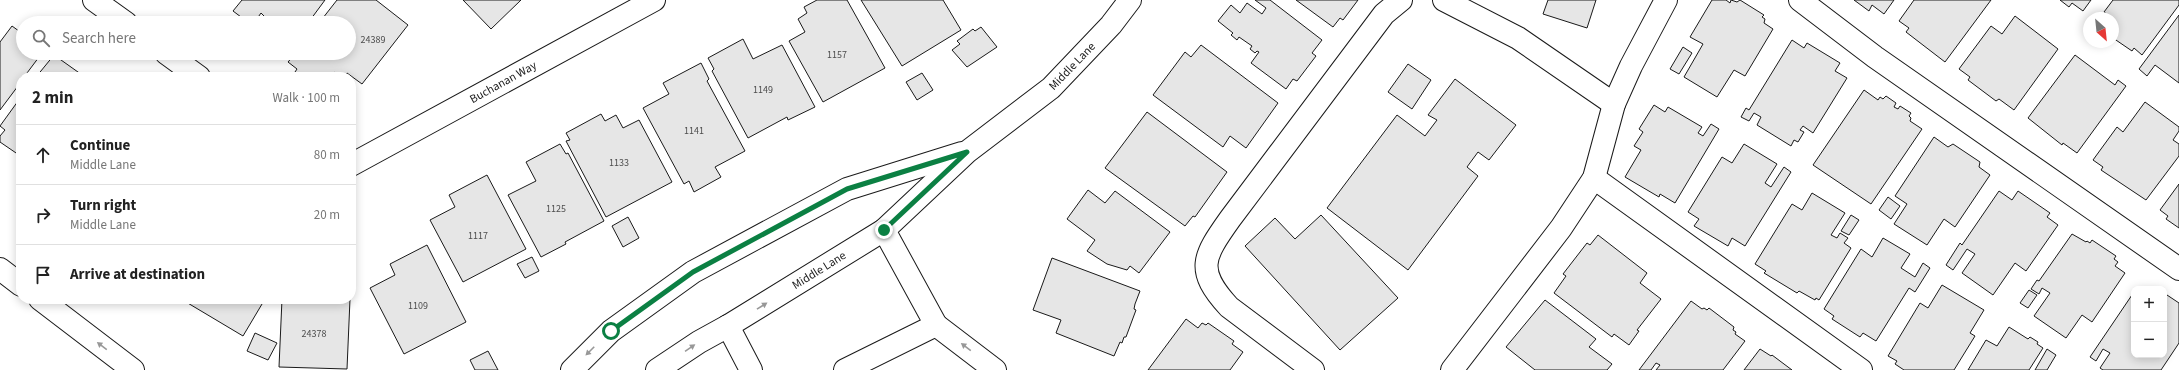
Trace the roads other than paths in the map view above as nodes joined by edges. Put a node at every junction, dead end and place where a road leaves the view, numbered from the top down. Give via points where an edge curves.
1 (94, 0) edge
2 (654, 0) edge
3 (1130, 0) edge
4 (1401, 0) edge
5 (1444, 0) edge
6 (1666, 0) edge
7 (1800, 0) edge
8 (116, 16) edge
9 (176, 60) edge
10 (192, 72) edge
11 (1614, 104) junction
12 (967, 152) junction
13 (356, 162) edge
14 (1594, 178) junction
15 (884, 230) junction
16 (0, 269) edge
17 (2179, 269) edge
18 (16, 281) edge
19 (47, 304) edge
20 (936, 325) junction
21 (728, 326) junction
22 (133, 370) edge
23 (572, 370) edge
24 (657, 370) edge
25 (751, 370) edge
26 (845, 370) edge
27 (995, 370) edge
28 (1313, 370) edge
29 (1452, 370) edge
30 (1861, 370) edge

1 - 8 street
2 - 13 street, Buchanan Way
3 - 12 street, Middle Lane via 1111,25 1051,88
4 - 28 street via 1384,14 1230,219 1209,251 1206,266 1209,281 1229,307
5 - 11 street via 1518,38
6 - 11 street
7 - 17 street via 1875,56
9 - 10 street
11 - 14 street
12 - 15 street, Middle Lane
12 -> 23 street, Middle Lane via 847,189 693,272 611,331
14 - 29 street via 1561,228
14 - 30 street via 1623,196
15 - 20 street
21 -> 15 street, Middle Lane
16 - 18 street
22 -> 19 street
20 - 26 street
27 -> 20 street
24 -> 21 street, Middle Lane
21 - 25 street

